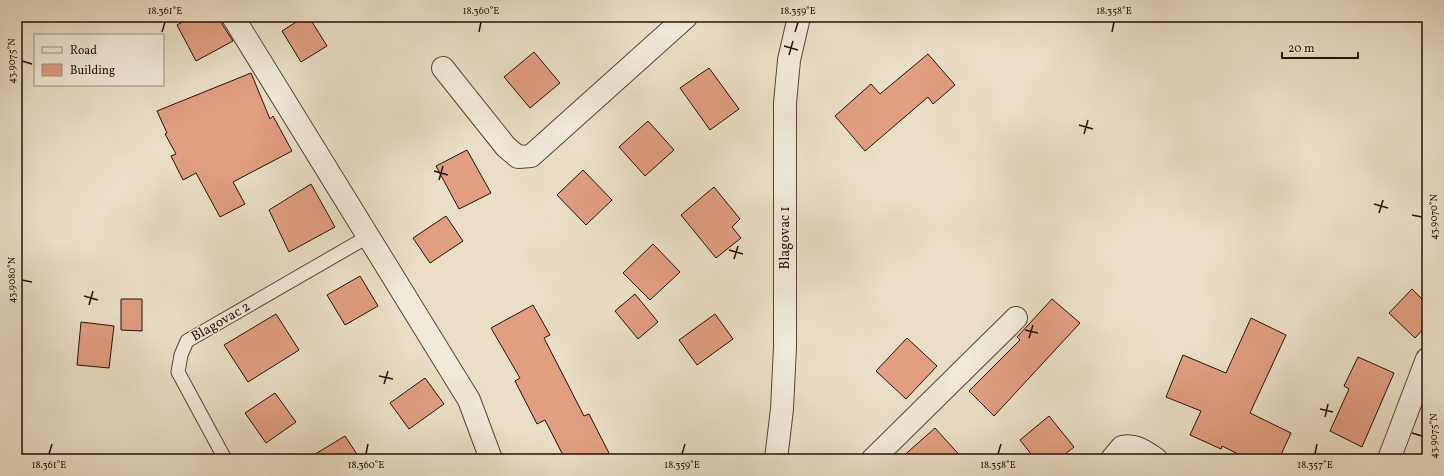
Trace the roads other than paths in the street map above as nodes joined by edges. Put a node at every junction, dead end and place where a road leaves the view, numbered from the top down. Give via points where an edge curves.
1 (233, 17) edge
2 (686, 17) edge
3 (799, 17) edge
4 (443, 68) dead end
5 (369, 236) junction
6 (1016, 318) dead end
7 (1427, 359) edge
8 (225, 459) edge
9 (491, 459) edge
10 (776, 459) edge
11 (873, 459) edge
12 (1112, 459) edge
13 (1156, 459) edge
14 (1389, 459) edge

1 - 5 street
2 - 4 street via 531,156 518,157 506,147
3 - 10 street, Blagovac 1 via 789,60 785,103 785,347
5 - 8 lane, Blagovac 2 via 187,341 178,372
5 - 9 street via 469,400
6 - 11 street
7 - 14 street
12 - 13 street via 1122,447 1131,445

